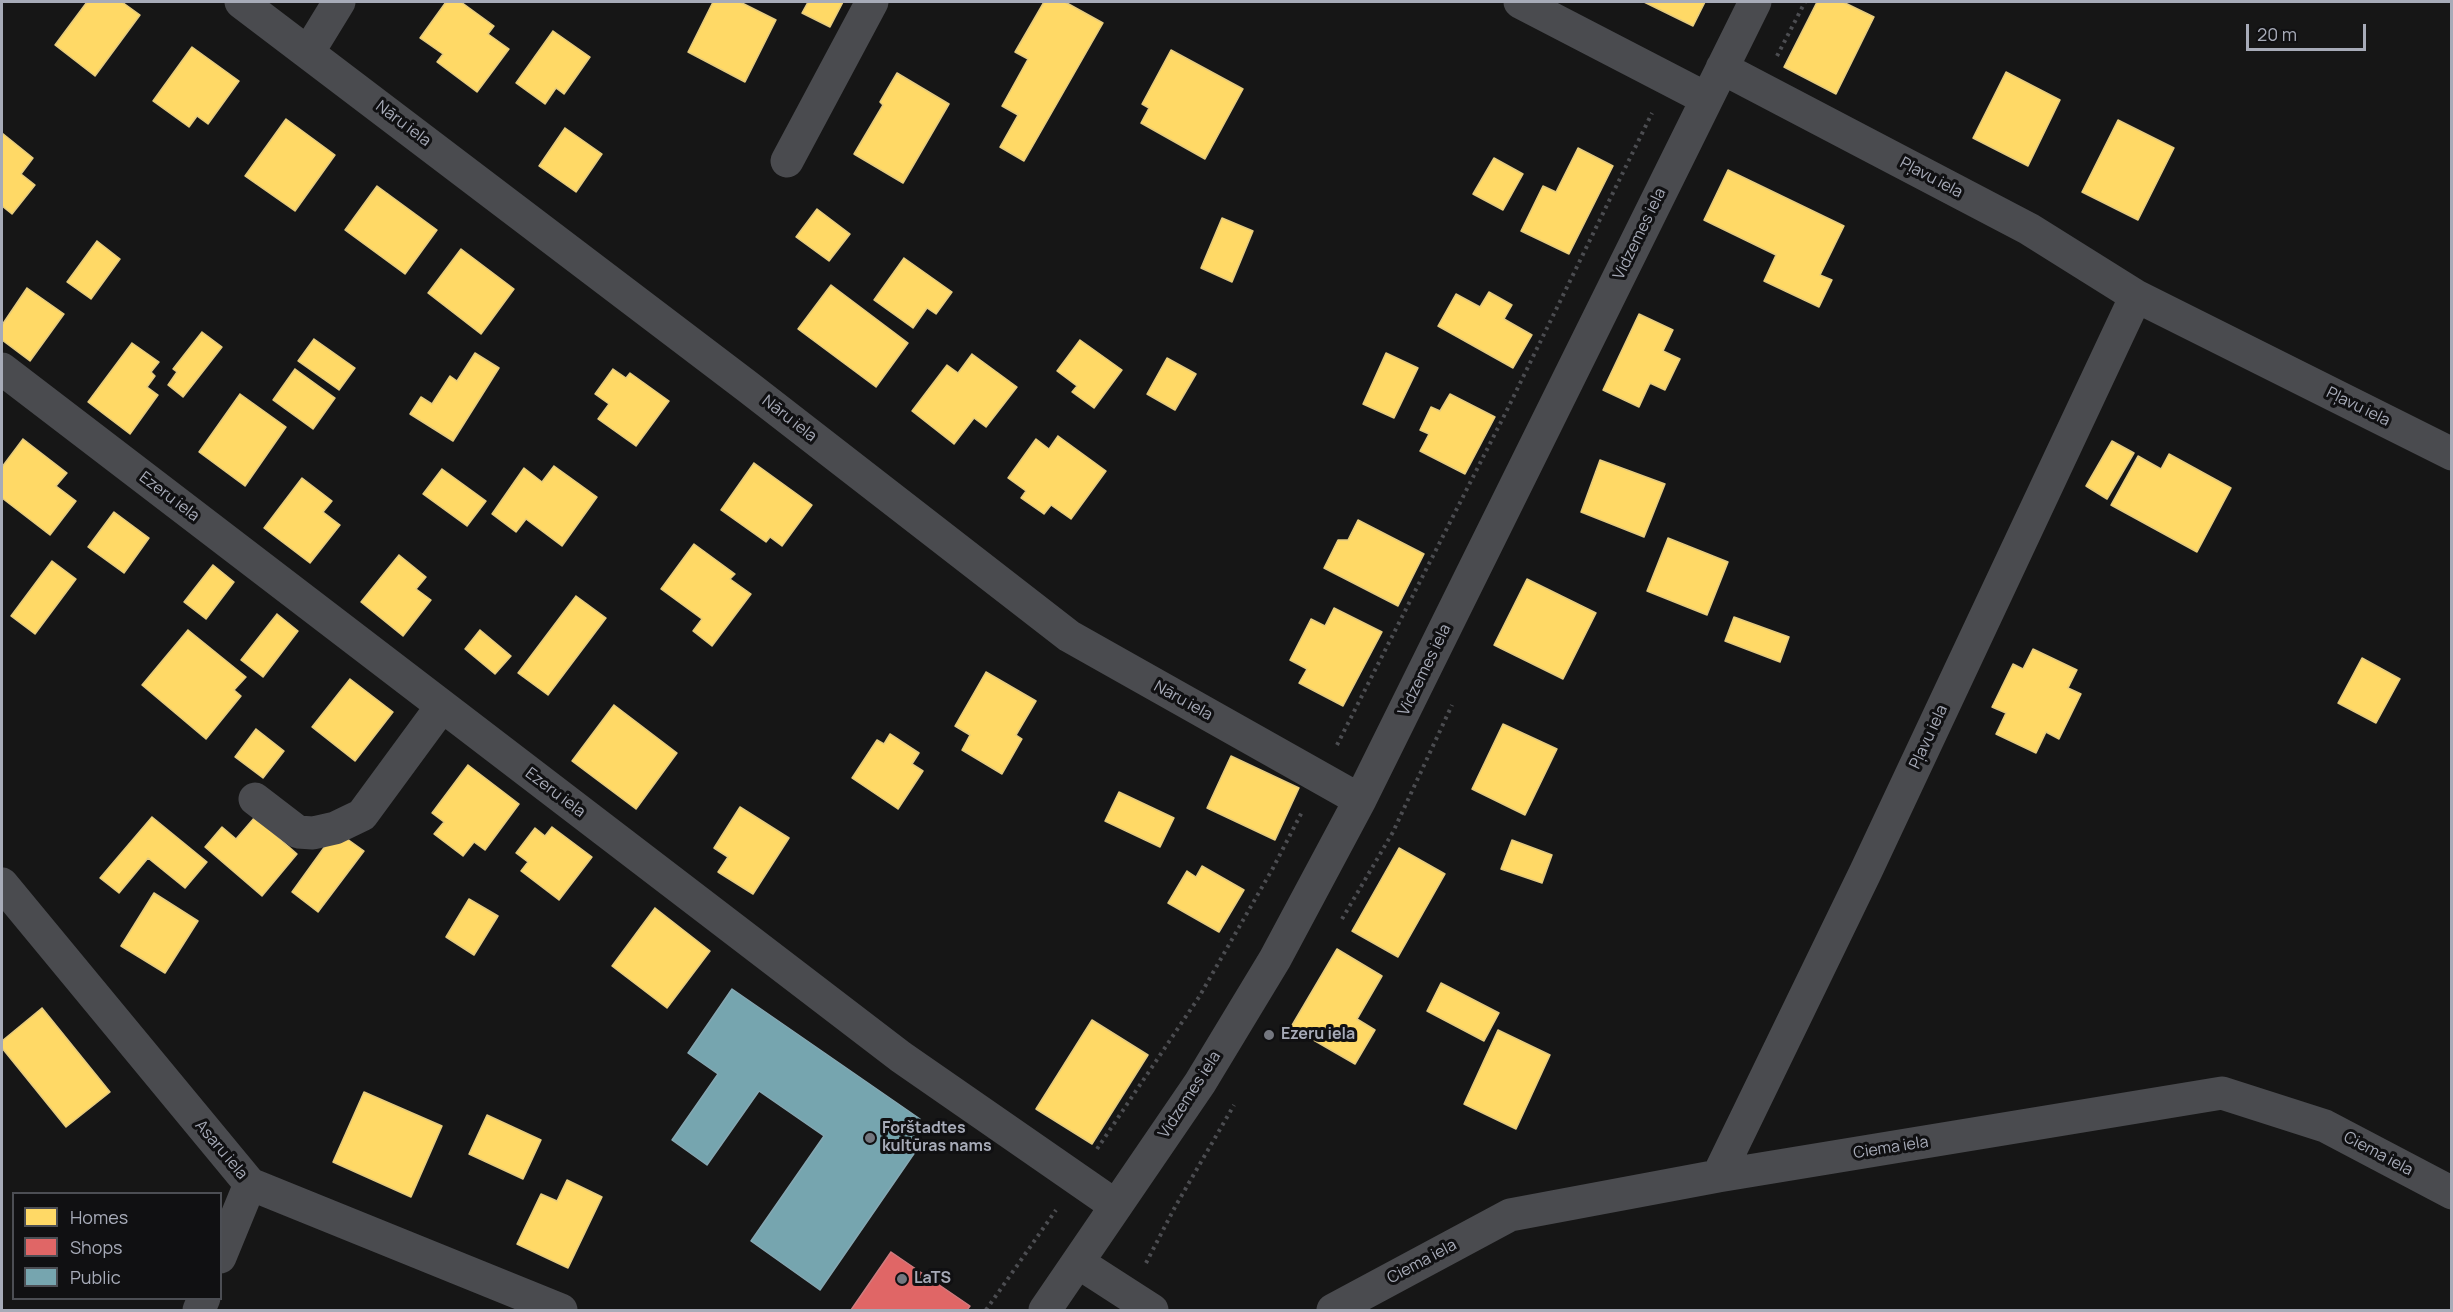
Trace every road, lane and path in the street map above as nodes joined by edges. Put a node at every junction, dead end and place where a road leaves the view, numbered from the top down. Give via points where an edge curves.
1 (241, 2) edge
2 (339, 2) edge
3 (872, 2) edge
4 (1520, 2) edge
5 (1755, 2) edge
6 (309, 51) junction
7 (1722, 68) junction
8 (1668, 79) junction
9 (1707, 99) junction
10 (787, 161) dead end
11 (2136, 297) junction
12 (2, 369) edge
13 (2451, 454) edge
14 (442, 706) junction
15 (1320, 778) junction
16 (255, 799) dead end
17 (1360, 800) junction
18 (2, 884) edge
19 (1719, 1176) junction
20 (1077, 1179) junction
21 (250, 1184) junction
22 (2451, 1193) edge
23 (1116, 1206) junction
24 (222, 1252) edge
25 (1079, 1263) junction
26 (561, 1311) edge
27 (986, 1311) edge
28 (1045, 1311) edge
29 (1152, 1311) edge
30 (1333, 1311) edge

1 - 6 street, Nāru iela
2 - 6 street
3 - 10 street
4 - 8 street
5 - 7 street, Vidzemes iela
6 - 15 street, Nāru iela via 1069,636
7 - 9 street, Vidzemes iela
7 - 11 street, Pļavu iela via 2029,230
8 - 9 street
8 - 15 path via 1507,410
9 - 17 street, Vidzemes iela
11 - 13 street, Pļavu iela
11 - 19 street, Pļavu iela
12 - 14 street, Ezeru iela
14 - 16 street via 362,815 335,828 298,832
14 - 20 street, Ezeru iela via 901,1057
15 - 17 street, Nāru iela
15 - 20 path via 1199,997
17 - 23 street, Vidzemes iela via 1275,959 1200,1083
18 - 21 street, Asaru iela
19 - 22 street, Ciema iela via 2222,1093 2325,1126
19 - 30 street, Ciema iela via 1510,1215
20 - 23 street, Ezeru iela
20 - 27 path
21 - 24 street
21 - 26 street, Asaru iela
23 - 25 street, Vidzemes iela
25 - 28 street, Vidzemes iela
25 - 29 street

